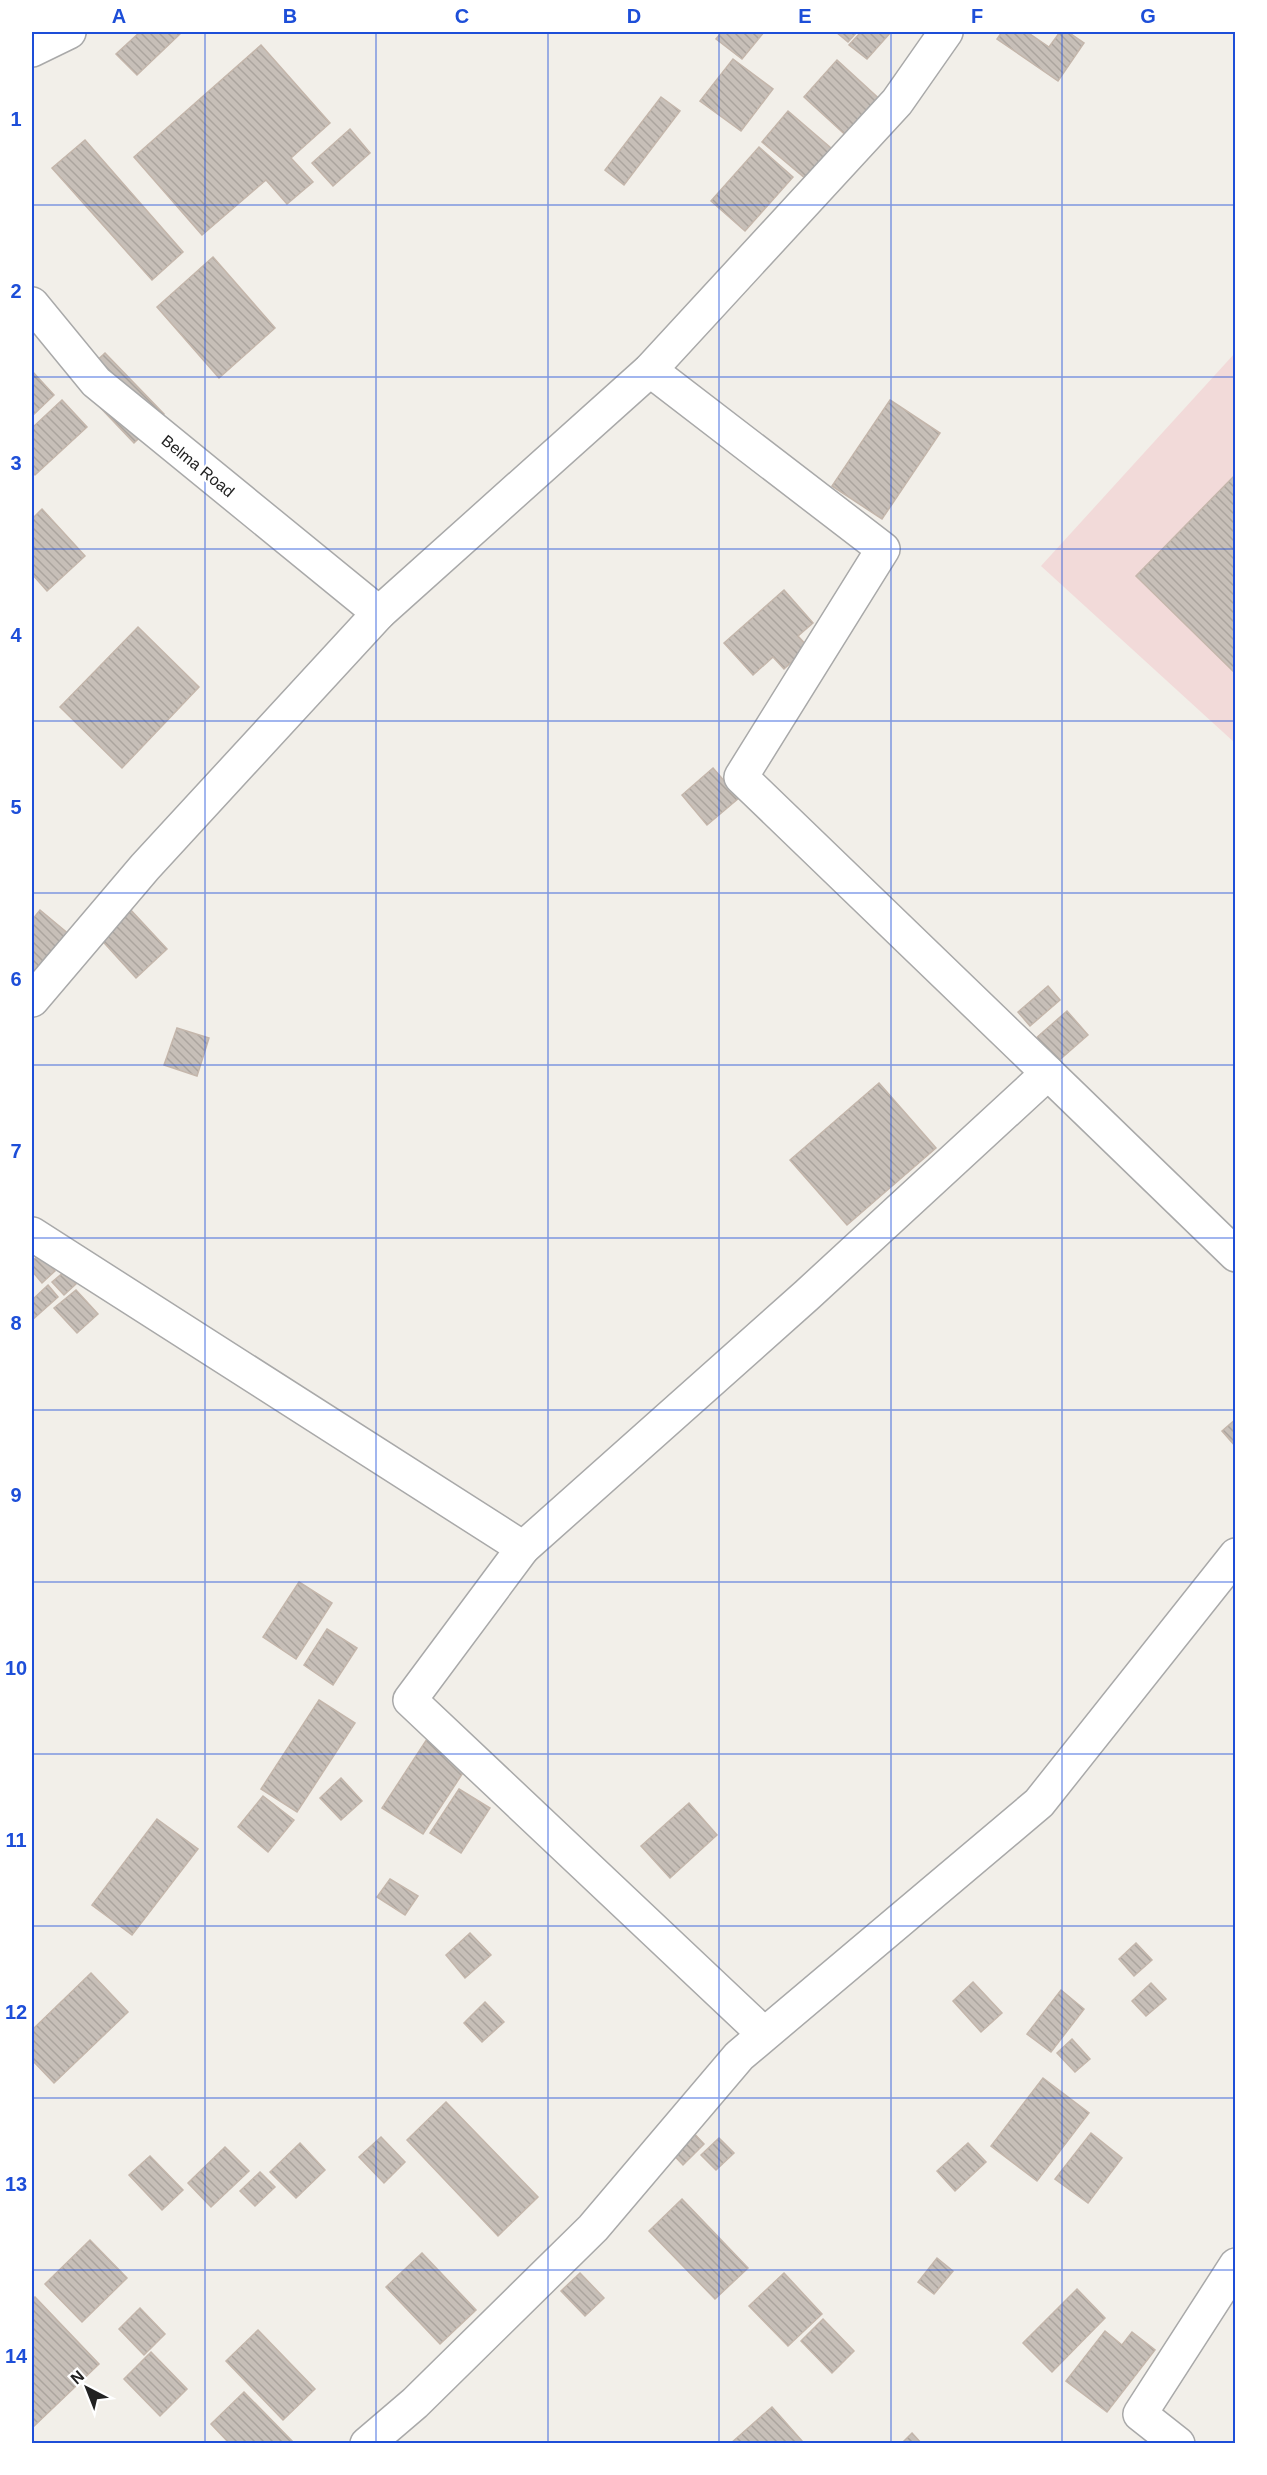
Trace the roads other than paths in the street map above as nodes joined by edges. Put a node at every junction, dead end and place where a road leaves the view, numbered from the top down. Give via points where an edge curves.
1 (69, 32) edge
2 (946, 32) edge
3 (32, 50) edge
4 (32, 304) edge
5 (650, 370) junction
6 (379, 613) junction
7 (32, 1000) edge
8 (1048, 1073) junction
9 (32, 1234) edge
10 (1236, 1255) edge
11 (522, 1548) junction
12 (1236, 1555) edge
13 (764, 2034) junction
14 (1236, 2265) edge
15 (368, 2443) edge
16 (1178, 2444) edge

1 - 3 street
2 - 5 street via 897,102
4 - 6 street, Belma Road via 96,382
5 - 6 street
5 - 8 street via 884,549 741,777
6 - 7 street via 145,867
8 - 10 street
8 - 11 street
9 - 11 street
11 - 13 street via 410,1700
12 - 13 street via 1039,1803
13 - 15 street via 739,2056 593,2228 416,2403
14 - 16 street via 1140,2415

